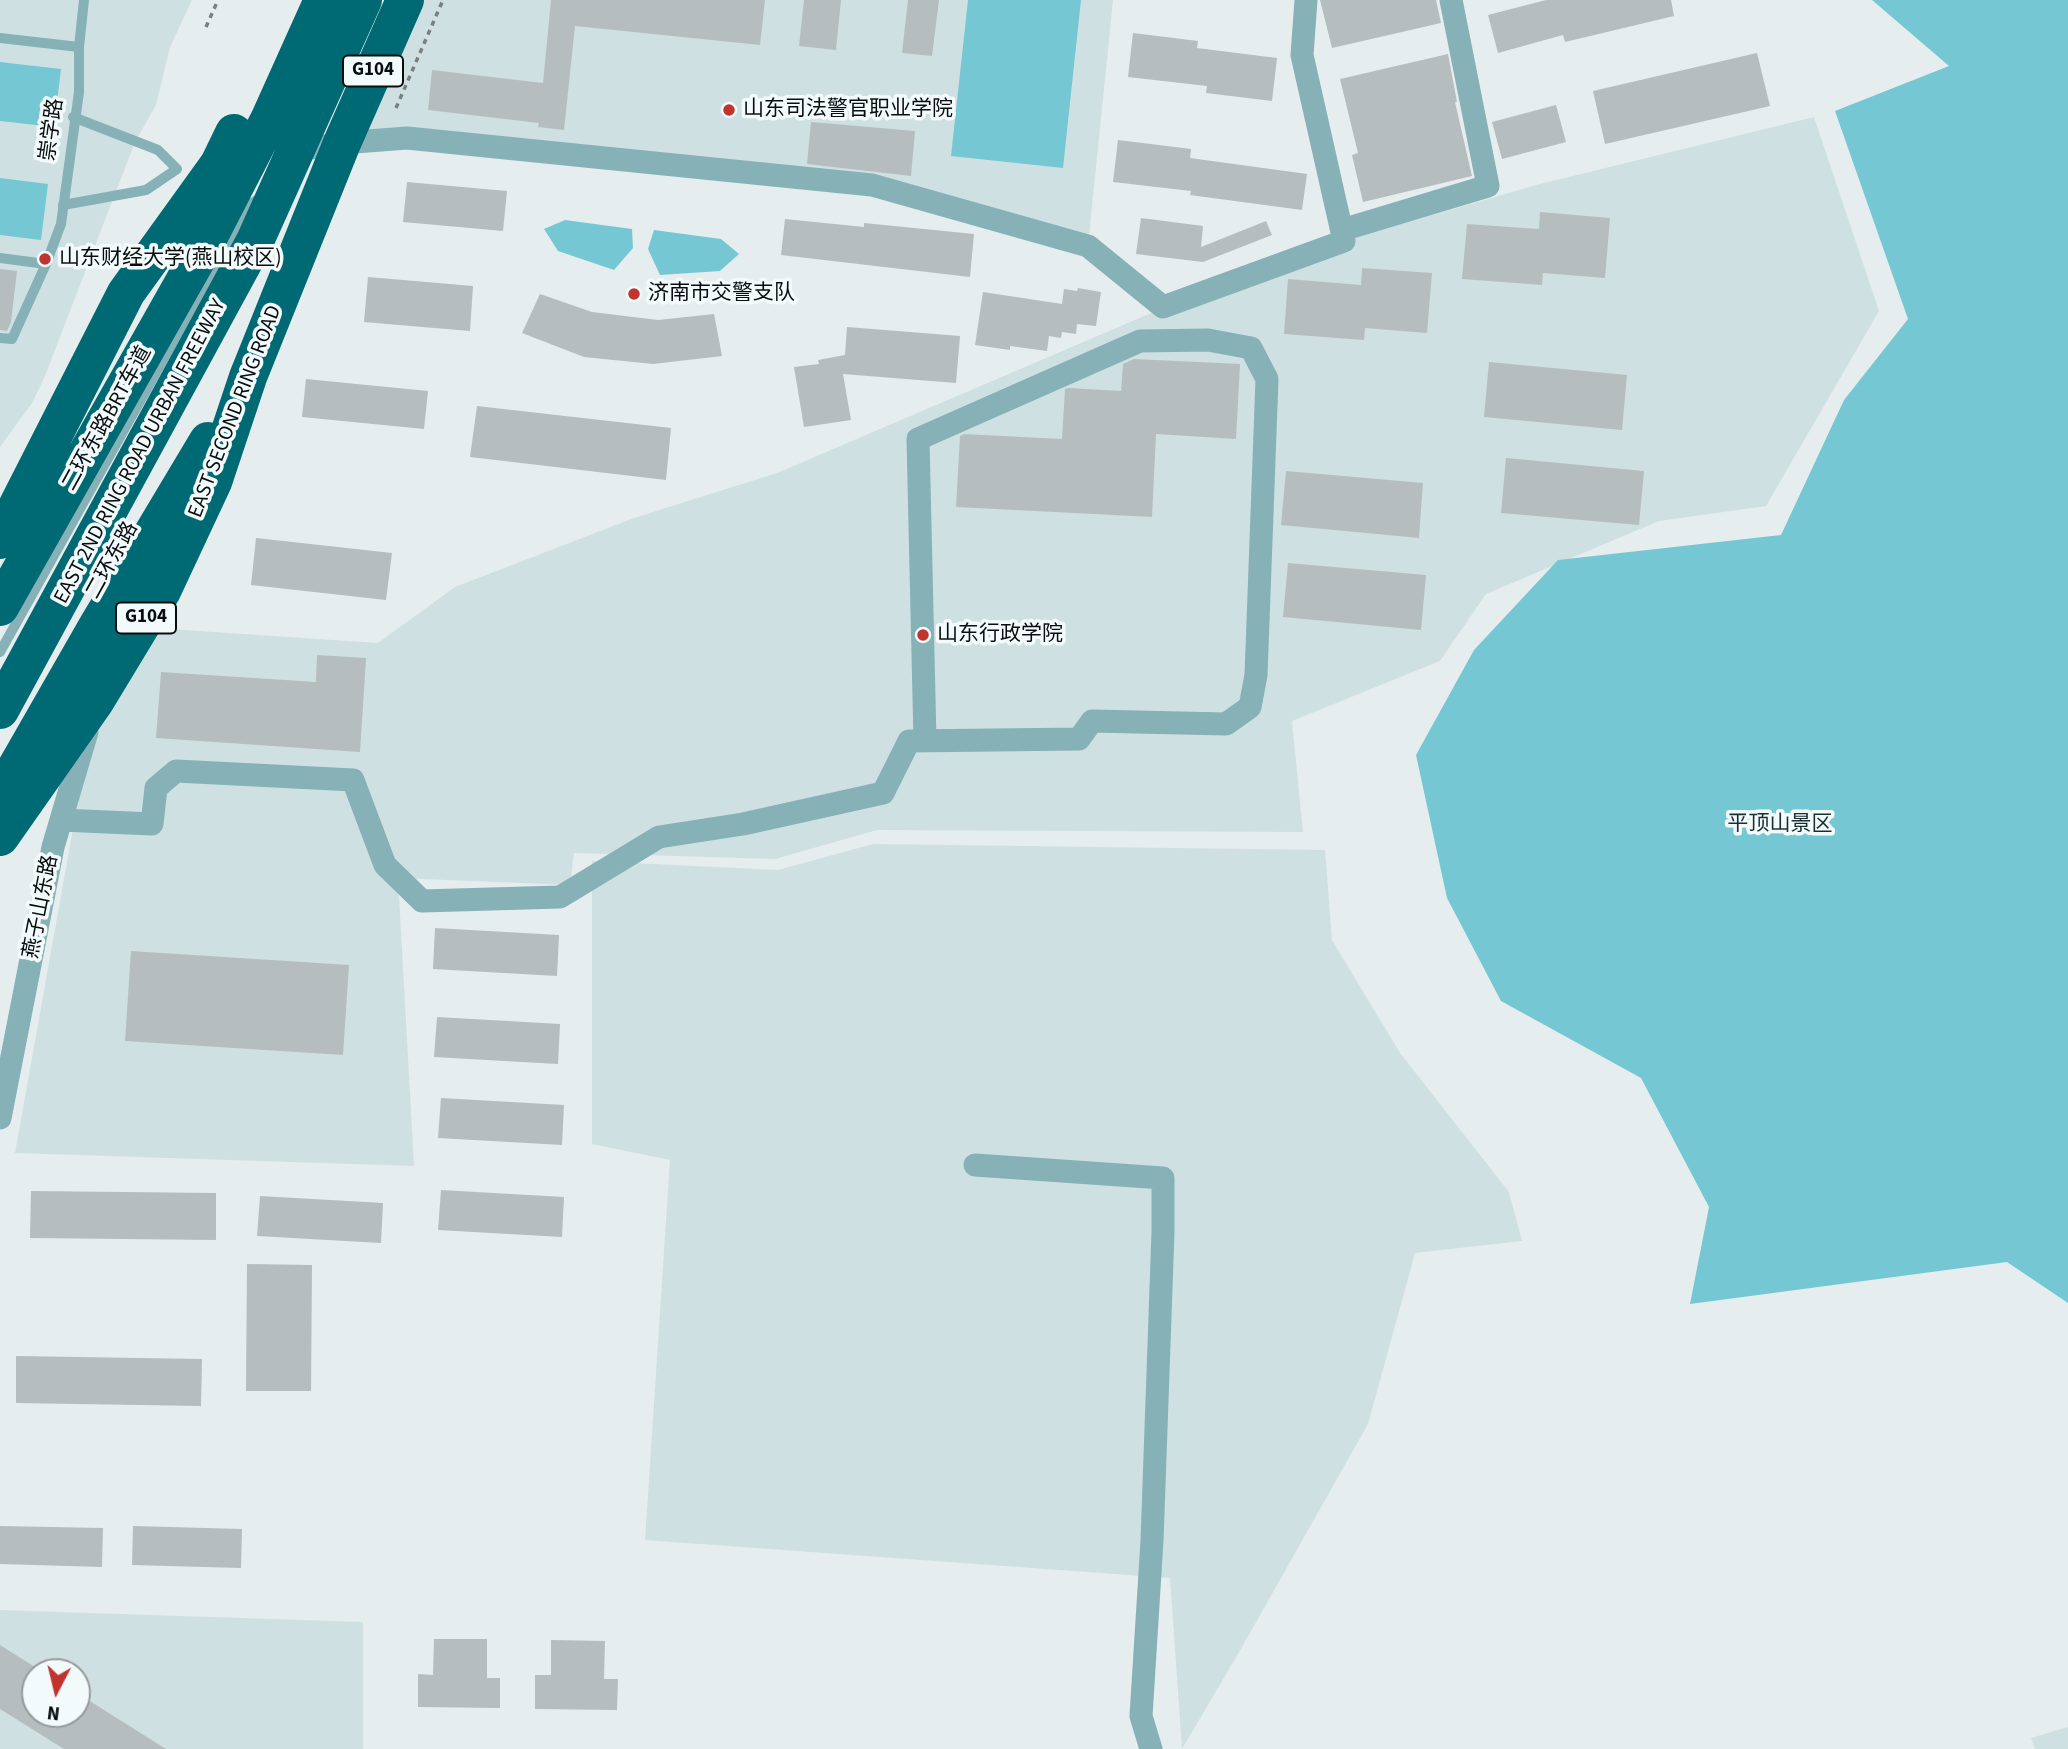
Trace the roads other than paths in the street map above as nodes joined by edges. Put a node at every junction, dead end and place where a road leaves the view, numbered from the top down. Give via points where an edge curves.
1 (84, 0) edge
2 (298, 0) edge
3 (323, 0) edge
4 (363, 0) edge
5 (405, 0) edge
6 (1306, 0) edge
7 (1451, 0) edge
8 (0, 38) edge
9 (79, 47) junction
10 (74, 117) junction
11 (331, 150) junction
12 (198, 172) junction
13 (296, 173) dead end
14 (250, 204) junction
15 (63, 205) junction
16 (1342, 230) junction
17 (0, 258) edge
18 (46, 264) junction
19 (0, 338) edge
20 (247, 377) junction
21 (0, 540) edge
22 (0, 572) edge
23 (0, 608) edge
24 (0, 652) edge
25 (96, 700) junction
26 (0, 710) edge
27 (925, 741) junction
28 (0, 762) edge
29 (0, 796) edge
30 (61, 820) junction
31 (0, 837) edge
32 (0, 1118) edge
33 (975, 1165) dead end
34 (1151, 1749) edge

1 - 9 lane, 崇学路
2 - 12 highway
3 - 23 highway, EAST 2ND RING ROAD URBAN FREEWAY via 269,120 202,250
4 - 26 highway, EAST 2ND RING ROAD URBAN FREEWAY via 255,241
5 - 11 highway, EAST SECOND RING ROAD / G104
6 - 16 street via 1302,55
7 - 16 street via 1488,186
8 - 9 lane
9 - 10 lane, 崇学路
10 - 12 lane via 158,150
10 - 15 lane, 崇学路
11 - 12 street
11 - 16 street via 407,138 872,185 1088,246 1163,307 1344,241
11 - 20 highway, EAST SECOND RING ROAD / G104
12 - 14 lane
12 - 15 lane via 146,190
12 - 21 highway via 126,293
12 - 22 highway via 79,427
12 - 23 highway via 172,278 138,354
13 - 14 lane, 二环东路BRT车道
14 - 24 lane, 二环东路BRT车道
15 - 18 lane, 崇学路
17 - 18 lane
18 - 19 lane, 崇学路 via 12,340
20 - 25 highway, EAST SECOND RING ROAD / G104 via 213,482 162,591
20 - 28 highway, 二环东路 via 166,466
20 - 29 highway
25 - 30 street, 燕子山东路
25 - 31 highway, EAST SECOND RING ROAD / G104
27 - 27 street via 1079,739 1092,721 1226,724 1250,707 1256,675 1267,379 1251,348 1208,340 1140,341 918,439
27 - 30 street via 909,741 883,793 659,837 560,897 422,901 385,865 353,780 176,771 156,788 152,824
30 - 32 street, 燕子山东路
33 - 34 street via 1163,1178 1152,1541 1141,1716

